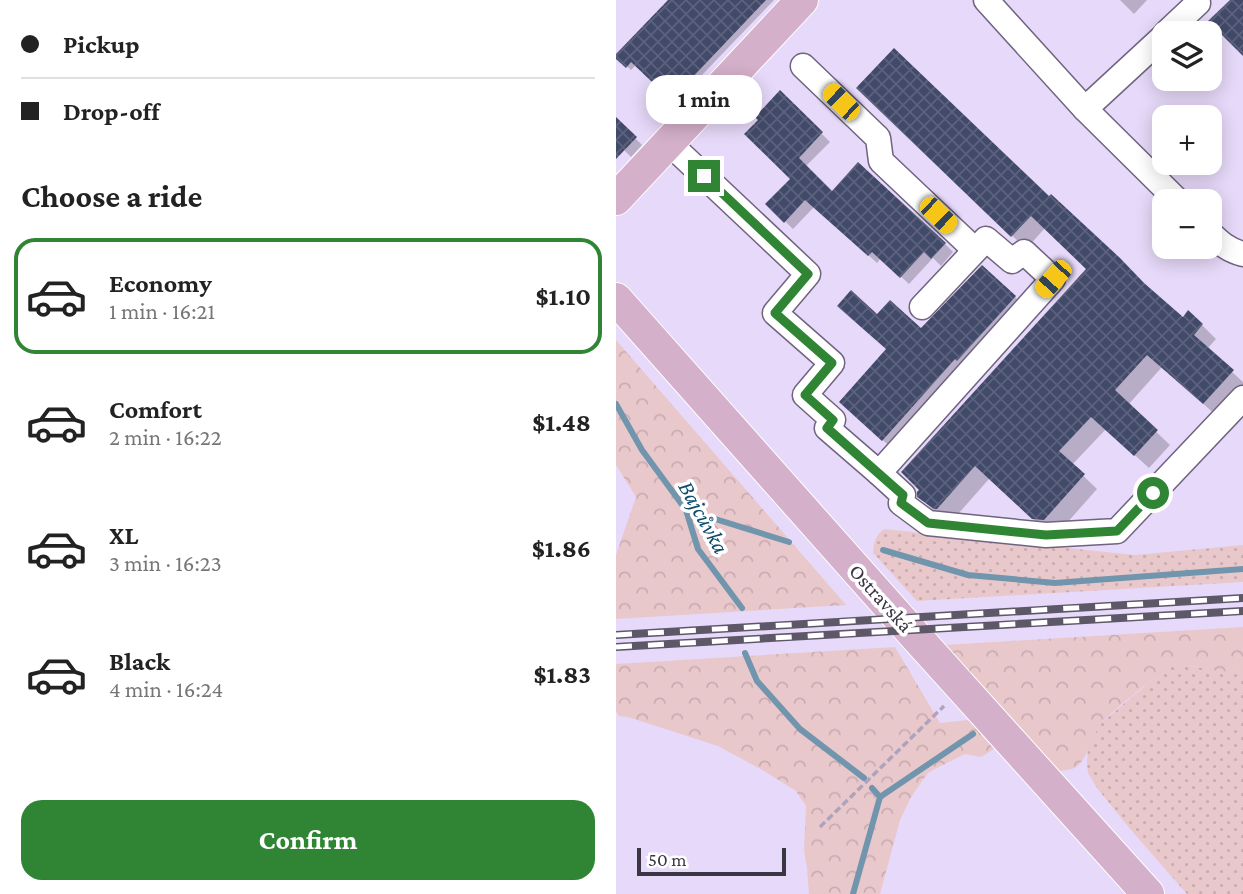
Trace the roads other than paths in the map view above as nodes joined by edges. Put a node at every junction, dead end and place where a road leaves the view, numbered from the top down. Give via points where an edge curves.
1 (802, 0) edge
2 (986, 0) edge
3 (1198, 1) edge
4 (1178, 21) edge
5 (1152, 46) edge
6 (803, 66) dead end
7 (1085, 109) junction
8 (669, 143) junction
9 (1166, 189) edge
10 (616, 199) edge
11 (1222, 245) edge
12 (975, 250) junction
13 (1243, 254) edge
14 (616, 299) edge
15 (922, 307) dead end
16 (1243, 398) edge
17 (879, 473) junction
18 (1148, 894) edge

1 - 8 main road
2 - 7 lane
3 - 4 lane
5 - 7 lane
6 - 12 lane via 878,138 881,161
7 - 9 lane
8 - 10 main road
8 - 17 lane via 808,274 775,313 832,363 805,395 833,420 827,428
11 - 13 lane
12 - 15 lane
12 - 17 lane via 986,239 1012,261 1024,252 1053,279
14 - 18 main road, Ostravská
16 - 17 lane via 1117,531 1046,535 928,523 901,503 903,495

